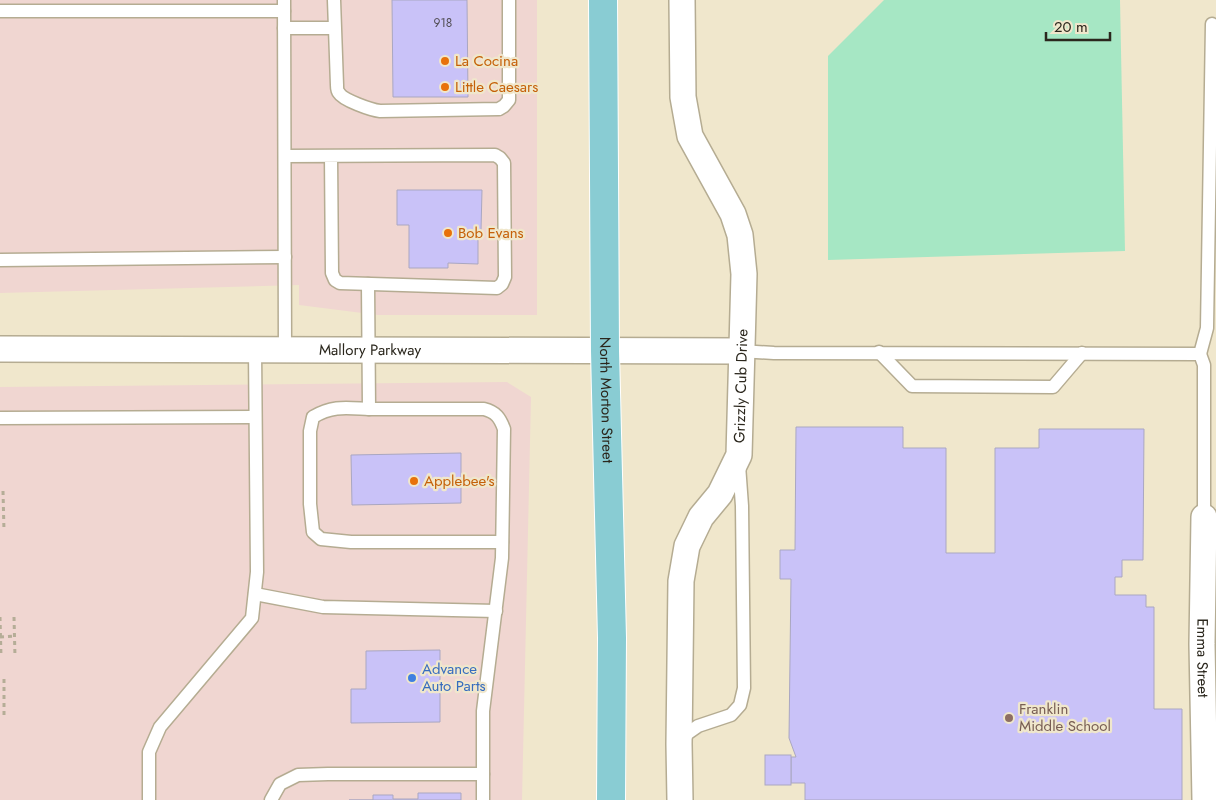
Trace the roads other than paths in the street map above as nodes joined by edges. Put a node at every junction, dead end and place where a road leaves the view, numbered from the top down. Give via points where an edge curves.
1 (334, 0) edge
2 (509, 0) edge
3 (603, 0) edge
4 (682, 0) edge
5 (284, 6) edge
6 (0, 11) edge
7 (1212, 24) dead end
8 (284, 28) junction
9 (334, 28) junction
10 (285, 156) junction
11 (331, 156) junction
12 (285, 257) junction
13 (0, 260) edge
14 (368, 284) junction
15 (0, 349) edge
16 (255, 350) junction
17 (285, 350) junction
18 (369, 351) junction
19 (605, 351) junction
20 (740, 351) junction
21 (879, 352) junction
22 (1082, 353) junction
23 (1200, 354) junction
24 (369, 409) junction
25 (255, 417) junction
26 (0, 418) edge
27 (739, 455) junction
28 (1204, 517) joint
29 (502, 542) junction
30 (255, 594) junction
31 (496, 611) junction
32 (679, 744) junction
33 (483, 774) junction
34 (148, 800) edge
35 (271, 800) edge
36 (483, 800) edge
37 (612, 800) edge
38 (680, 800) edge
39 (1205, 800) edge

1 - 9 lane
2 - 9 lane via 509,100 498,109 373,110 345,98 337,85
3 - 19 main road, North Morton Street
4 - 20 street, Grizzly Cub Drive via 683,97 690,136 733,214 740,235 744,274
5 - 6 lane
5 - 8 lane
7 - 23 lane via 1207,328
8 - 9 lane
8 - 10 lane
10 - 11 lane
10 - 12 lane
11 - 14 lane via 332,273 340,282
11 - 14 lane via 495,155 504,163 506,277 502,284 497,288
12 - 13 lane
12 - 17 lane
14 - 18 lane
15 - 16 street, Mallory Parkway
16 - 17 street, Mallory Parkway
16 - 25 lane
17 - 18 street, Mallory Parkway
18 - 19 street, Mallory Parkway
18 - 24 lane
19 - 20 street, Mallory Parkway
19 - 37 main road, North Morton Street via 612,638
20 - 21 lane
20 - 27 street, Grizzly Cub Drive
21 - 22 lane
21 - 22 lane via 912,386 1044,387 1053,387
22 - 23 lane
23 - 28 lane via 1204,365
24 - 29 lane via 493,411 504,429
24 - 29 lane via 338,407 313,417 310,431 313,532 321,539 351,542
25 - 26 lane
25 - 30 lane
27 - 32 street, Grizzly Cub Drive via 720,494 702,517 687,546 681,581
27 - 32 lane via 744,688 740,705 731,715 698,726
28 - 39 street, Emma Street
29 - 31 lane
30 - 31 lane via 323,607
30 - 34 lane via 252,618 159,730 148,752
31 - 33 lane via 483,711
32 - 38 street, Grizzly Cub Drive
33 - 35 lane via 298,775 280,784
33 - 36 lane

